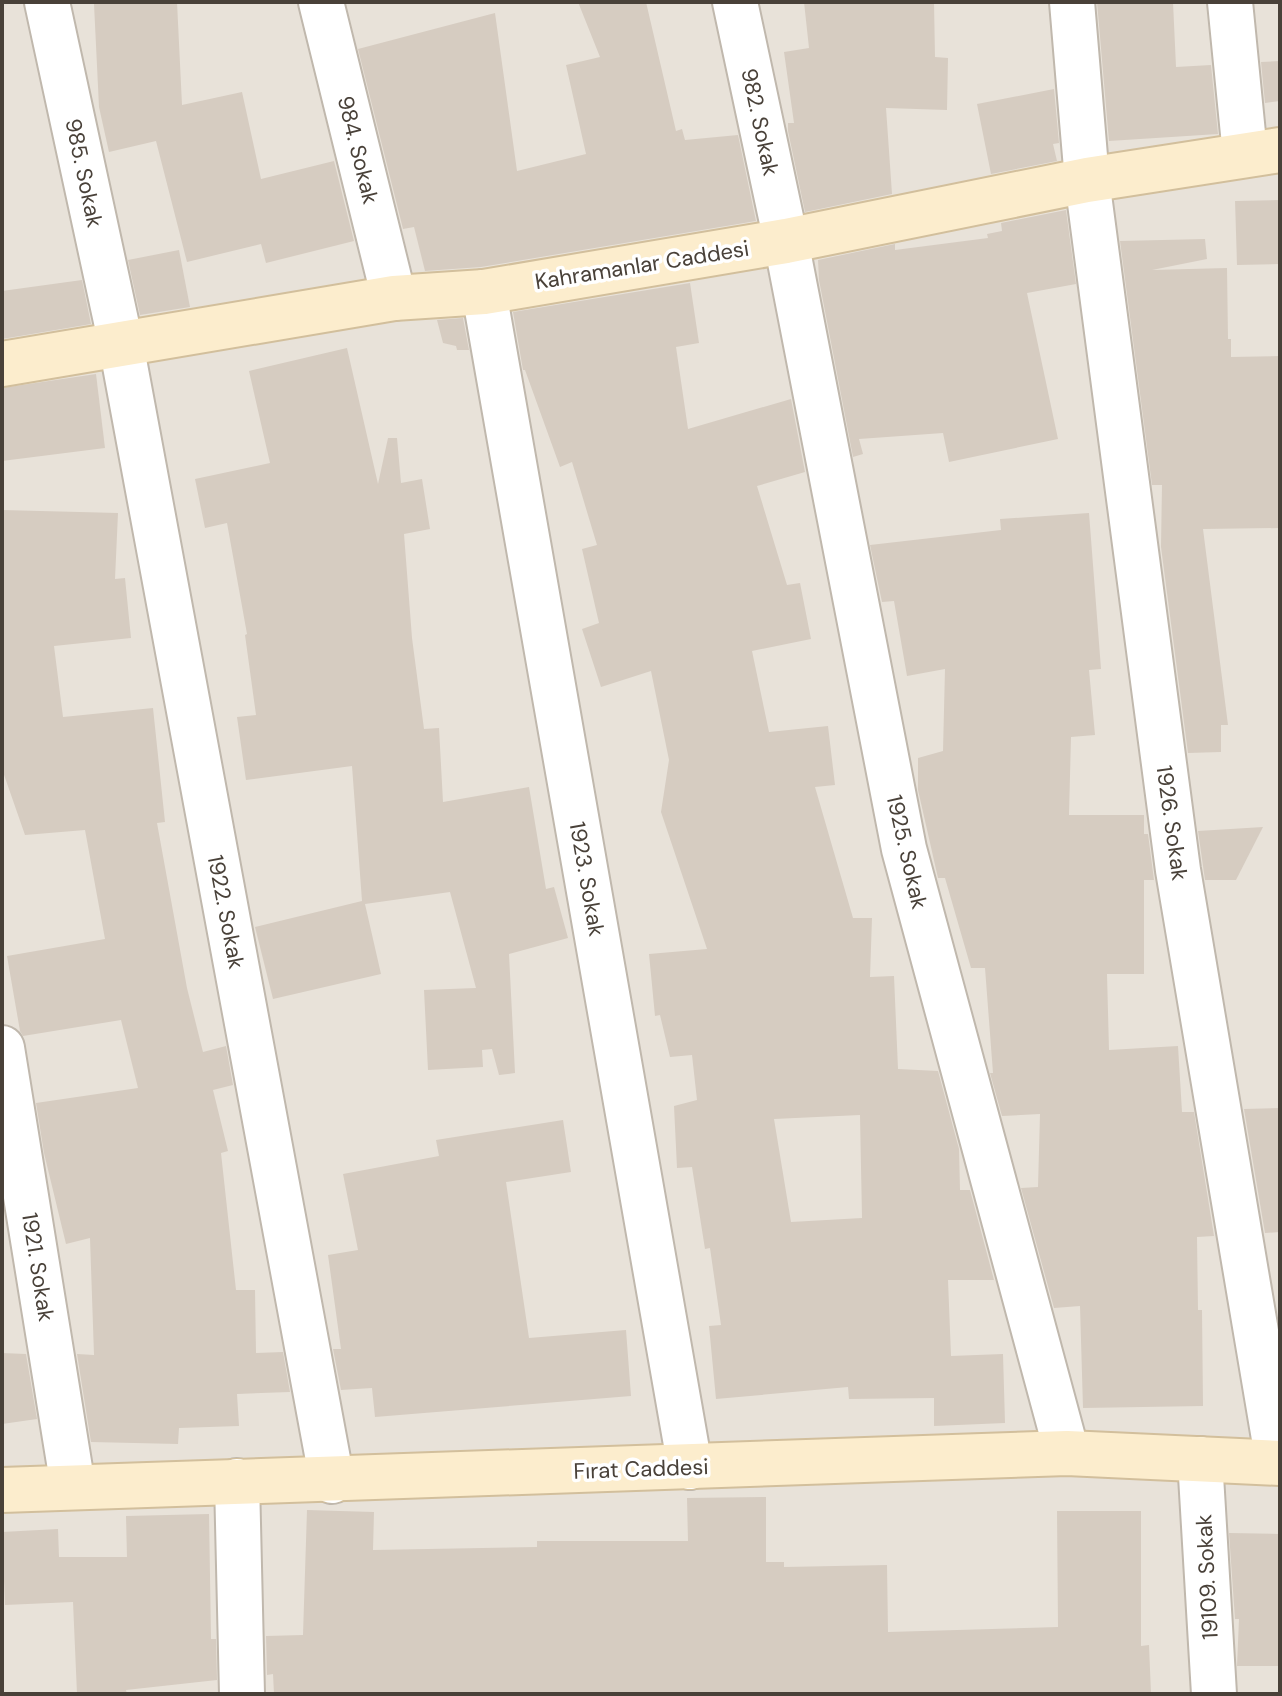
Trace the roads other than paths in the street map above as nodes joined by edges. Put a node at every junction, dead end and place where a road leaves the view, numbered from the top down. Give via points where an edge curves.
1 (47, 2) edge
2 (321, 2) edge
3 (735, 2) edge
4 (1072, 2) edge
5 (1230, 2) edge
6 (1262, 152) edge
7 (1087, 180) junction
8 (786, 241) junction
9 (484, 292) junction
10 (394, 298) junction
11 (121, 344) junction
12 (2, 364) edge
13 (2, 1048) edge
14 (1067, 1453) junction
15 (1200, 1459) junction
16 (1279, 1462) edge
17 (690, 1467) junction
18 (237, 1481) junction
19 (332, 1481) junction
20 (73, 1487) junction
21 (2, 1490) edge
22 (242, 1694) edge
23 (1214, 1694) edge

1 - 11 street, 985. Sokak
2 - 10 street, 984. Sokak
3 - 8 street, 982. Sokak
4 - 7 street, 1926. Sokak
5 - 6 street
6 - 7 street, Kahramanlar Caddesi
7 - 8 street, Kahramanlar Caddesi
7 - 16 street, 1926. Sokak via 1178,870
8 - 9 street, Kahramanlar Caddesi
8 - 14 street, 1925. Sokak via 904,849
9 - 10 street, Kahramanlar Caddesi
9 - 17 street, 1923. Sokak
10 - 11 street, Kahramanlar Caddesi
11 - 12 street, Kahramanlar Caddesi
11 - 19 street, 1922. Sokak
13 - 20 street, 1921. Sokak
14 - 15 street, Fırat Caddesi
14 - 17 street, Fırat Caddesi
15 - 16 street, Fırat Caddesi
15 - 23 street, 19109. Sokak
17 - 19 street, Fırat Caddesi
18 - 19 street, Fırat Caddesi
18 - 20 street, Fırat Caddesi
18 - 22 street
20 - 21 street, Fırat Caddesi

